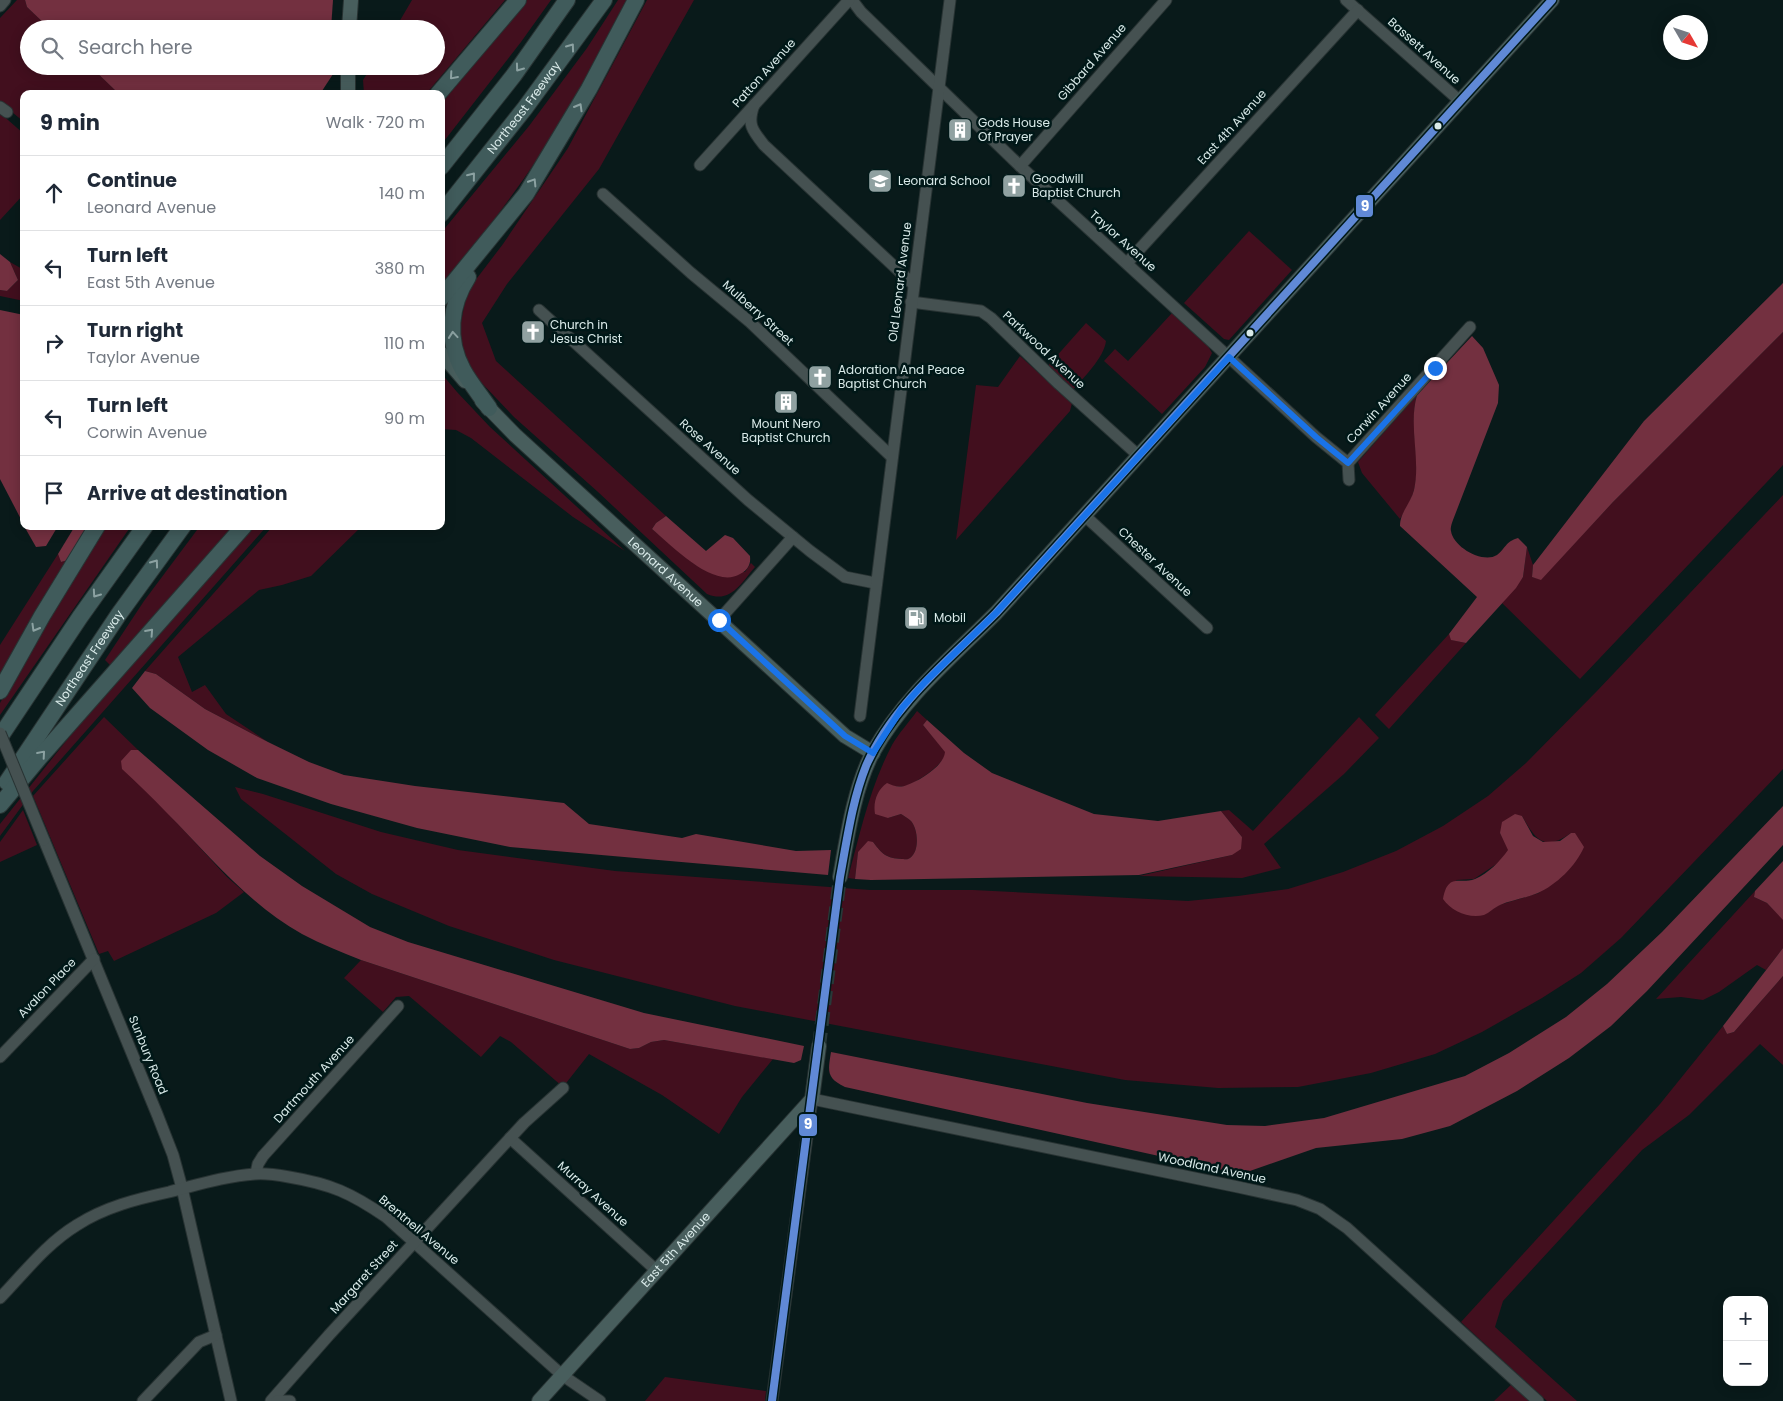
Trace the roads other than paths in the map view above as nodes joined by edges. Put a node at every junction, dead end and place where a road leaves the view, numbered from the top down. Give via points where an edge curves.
1 (6, 0) edge
2 (351, 0) edge
3 (518, 0) edge
4 (567, 0) edge
5 (604, 0) edge
6 (636, 0) edge
7 (850, 0) edge
8 (950, 0) edge
9 (1166, 0) edge
10 (1346, 0) edge
11 (1547, 2) edge
12 (0, 6) edge
13 (1358, 10) junction
14 (350, 20) edge
15 (348, 75) edge
16 (938, 87) junction
17 (348, 90) edge
18 (441, 90) edge
19 (1461, 102) junction
20 (754, 105) junction
21 (445, 162) edge
22 (700, 165) dead end
23 (1020, 166) junction
24 (603, 194) dead end
25 (445, 209) edge
26 (511, 213) junction
27 (1127, 263) junction
28 (913, 284) junction
29 (445, 293) edge
30 (911, 302) junction
31 (539, 310) dead end
32 (1470, 327) dead end
33 (1229, 357) junction
34 (445, 358) edge
35 (490, 408) junction
36 (1139, 456) junction
37 (892, 457) junction
38 (1348, 463) junction
39 (1349, 480) dead end
40 (1084, 515) junction
41 (95, 530) edge
42 (142, 530) edge
43 (181, 530) edge
44 (240, 530) edge
45 (793, 537) junction
46 (876, 583) junction
47 (719, 620) junction
48 (1207, 628) dead end
49 (0, 691) edge
50 (860, 716) dead end
51 (0, 733) edge
52 (0, 738) edge
53 (873, 753) junction
54 (0, 792) edge
55 (0, 805) edge
56 (840, 877) tunnel mouth
57 (94, 959) junction
58 (398, 1006) dead end
59 (819, 1046) tunnel mouth
60 (0, 1058) edge
61 (563, 1088) dead end
62 (812, 1099) junction
63 (510, 1138) junction
64 (256, 1174) junction
65 (182, 1188) junction
66 (414, 1242) junction
67 (656, 1270) junction
68 (0, 1298) edge
69 (216, 1335) junction
70 (562, 1375) junction
71 (143, 1401) edge
72 (231, 1401) edge
73 (271, 1401) edge
74 (277, 1401) edge
75 (290, 1401) edge
76 (539, 1401) edge
77 (600, 1401) edge
78 (772, 1401) edge
79 (1538, 1401) edge

1 - 12 street
2 - 14 main road
3 -> 18 highway
4 -> 21 highway via 514,75
25 -> 5 highway, Northeast Freeway via 505,136
26 -> 6 highway via 589,90
7 - 16 street, Taylor Avenue
7 - 20 street, Patton Avenue
8 - 16 street, Old Leonard Avenue
9 - 23 street, Gibbard Avenue
10 - 13 street, Bassett Avenue
11 - 19 main road
13 - 19 street, Bassett Avenue
13 - 27 street, East 4th Avenue
15 - 17 main road
16 - 23 street, Taylor Avenue
16 - 28 street, Old Leonard Avenue
19 - 33 main road
20 - 22 street, Patton Avenue
20 - 28 street via 750,124 764,145
23 - 27 street, Taylor Avenue
24 - 37 street, Mulberry Street via 750,322
26 - 29 highway
35 -> 26 highway via 457,358 452,320 461,288
27 - 33 street, Taylor Avenue
28 - 30 street, Old Leonard Avenue
30 - 36 street, Parkwood Avenue via 981,311
30 - 37 street, Old Leonard Avenue
31 - 45 street, Rose Avenue
32 - 38 street, Corwin Avenue
33 - 36 main road
33 - 38 street, Taylor Avenue
34 - 35 main road, Leonard Avenue
35 - 47 main road, Leonard Avenue via 515,435
36 - 40 main road
37 - 46 street, Old Leonard Avenue
38 - 39 street
40 - 48 street, Chester Avenue
40 - 53 main road via 996,613 925,682 902,708
41 -> 49 highway
42 -> 52 highway
54 -> 43 highway, Northeast Freeway via 119,614
55 -> 44 highway
45 - 46 street, Rose Avenue via 845,577
45 - 47 street
46 - 50 street, Old Leonard Avenue
47 - 53 main road, Leonard Avenue via 845,736
51 - 57 street, Sunbury Road, bridge
53 - 56 main road via 857,793
57 - 60 street, Avalon Place
57 - 65 street, Sunbury Road via 157,1114
58 - 64 street, Dartmouth Avenue via 263,1156
59 - 62 main road
61 - 63 street, Margaret Street
62 - 67 main road, East 5th Avenue
62 - 78 street
62 - 79 street, Woodland Avenue via 1238,1187 1297,1200 1320,1209 1347,1228
63 - 66 street, Margaret Street
63 - 67 street, Murray Avenue
64 - 65 street, Brentnell Avenue
64 - 66 street, Brentnell Avenue via 309,1180 336,1188 363,1201
65 - 68 street via 123,1203 78,1224 44,1249
65 - 69 street, Sunbury Road
66 - 70 street, Brentnell Avenue
66 - 73 street, Margaret Street
67 - 70 main road, East 5th Avenue
69 - 71 street via 199,1342
69 - 72 street, Sunbury Road
70 - 76 main road, East 5th Avenue
70 - 77 street, Brentnell Avenue
74 - 75 street

